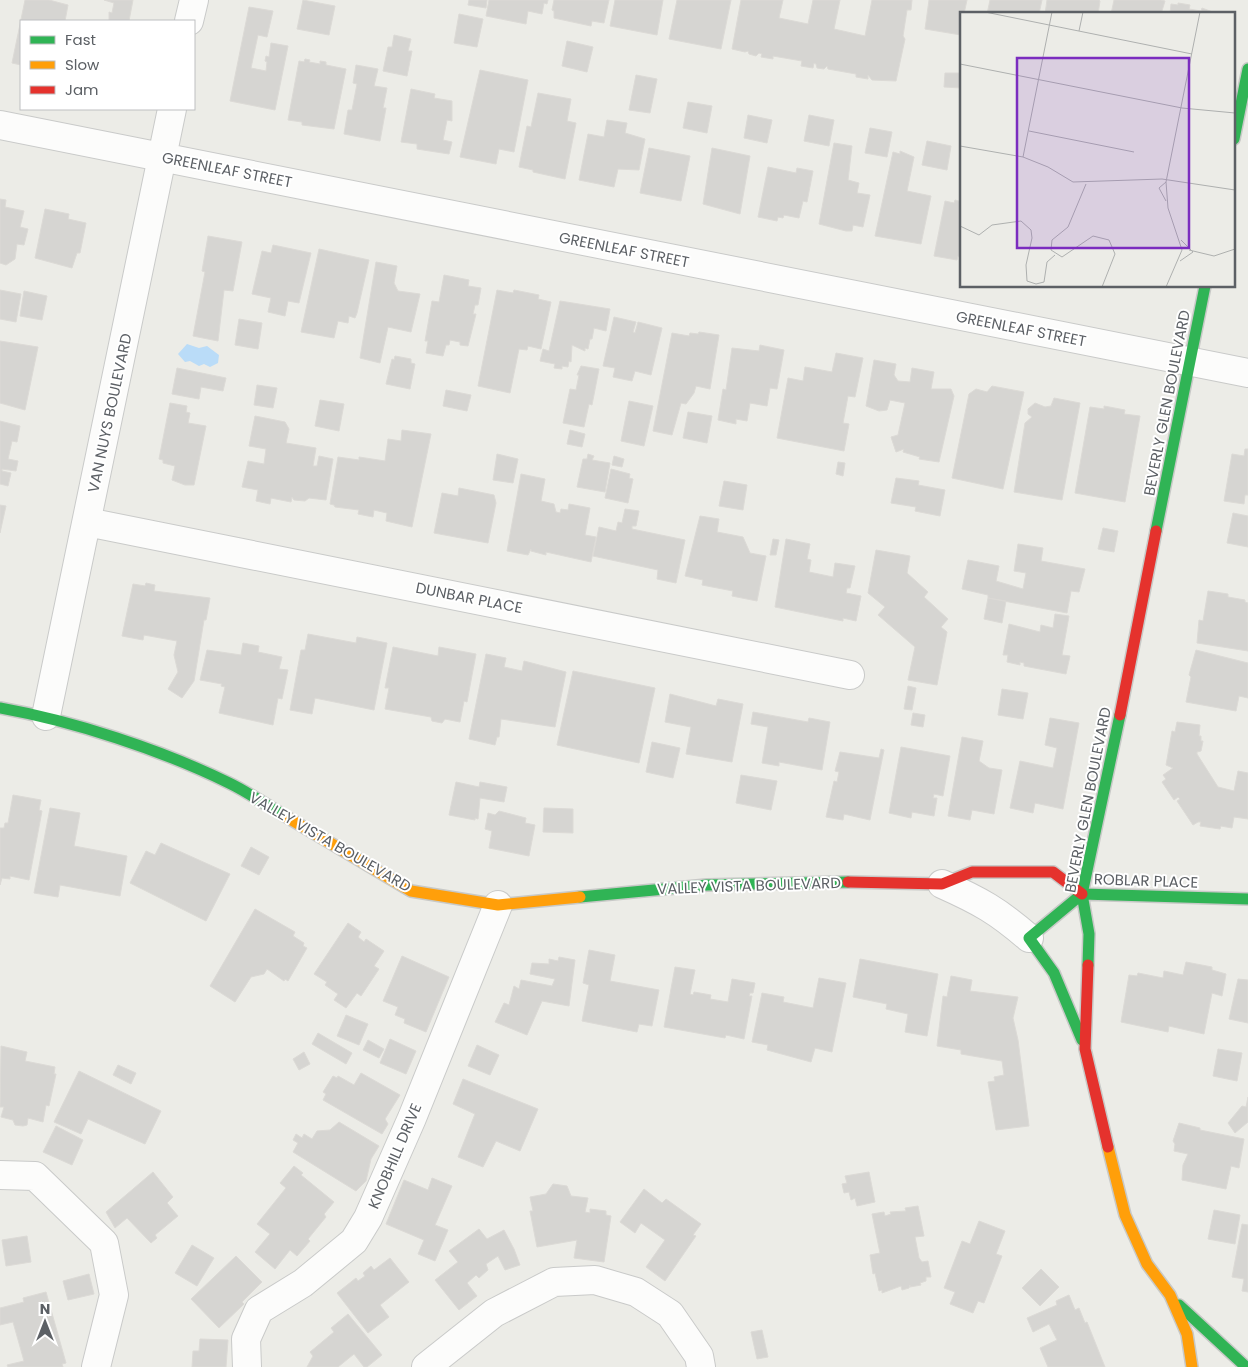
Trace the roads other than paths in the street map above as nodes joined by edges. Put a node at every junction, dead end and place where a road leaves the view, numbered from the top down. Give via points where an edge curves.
1 (194, 0) edge
2 (190, 20) edge
3 (1248, 69) edge
4 (172, 110) edge
5 (0, 125) edge
6 (1236, 130) edge
7 (162, 158) junction
8 (1206, 288) edge
9 (1190, 363) junction
10 (1248, 373) edge
11 (87, 522) junction
12 (850, 675) dead end
13 (0, 708) edge
14 (46, 716) junction
15 (942, 884) junction
16 (1082, 894) junction
17 (1248, 899) edge
18 (498, 904) junction
19 (1029, 938) junction
20 (1086, 1049) junction
21 (0, 1175) edge
22 (1170, 1296) junction
23 (96, 1367) edge
24 (247, 1367) edge
25 (426, 1367) edge
26 (701, 1367) edge
27 (1192, 1367) edge
28 (1246, 1367) edge

1 - 2 street
3 - 6 main road
4 - 7 street, VAN NUYS BOULEVARD
5 - 7 street, GREENLEAF STREET
7 - 9 street, GREENLEAF STREET
7 - 11 street, VAN NUYS BOULEVARD
8 - 9 main road, BEVERLY GLEN BOULEVARD
9 - 10 street, GREENLEAF STREET
9 - 16 main road, BEVERLY GLEN BOULEVARD
11 - 12 street, DUNBAR PLACE
11 - 14 street, VAN NUYS BOULEVARD
13 - 14 main road, VALLEY VISTA BOULEVARD
14 - 18 main road, VALLEY VISTA BOULEVARD via 153,752 229,784 411,891
15 - 16 main road, VALLEY VISTA BOULEVARD via 972,872 1052,872
15 - 18 main road, VALLEY VISTA BOULEVARD via 707,885
15 - 19 street, VALLEY VISTA BOULEVARD via 993,909
16 - 17 main road, ROBLAR PLACE
16 - 19 main road, ROBLAR PLACE
16 - 20 main road, BEVERLY GLEN BOULEVARD via 1089,934
18 - 24 street, KNOBHILL DRIVE via 368,1218 354,1241 303,1283 259,1310 246,1339
19 - 20 main road, VALLEY VISTA BOULEVARD via 1043,952
20 - 22 main road, BEVERLY GLEN BOULEVARD via 1106,1146 1125,1215 1147,1264
21 - 23 street via 35,1176 104,1243 114,1296
22 - 27 main road, BEVERLY GLEN BOULEVARD via 1187,1334
22 - 28 main road
25 - 26 street via 494,1313 554,1282 595,1280 636,1292 670,1314 699,1356

